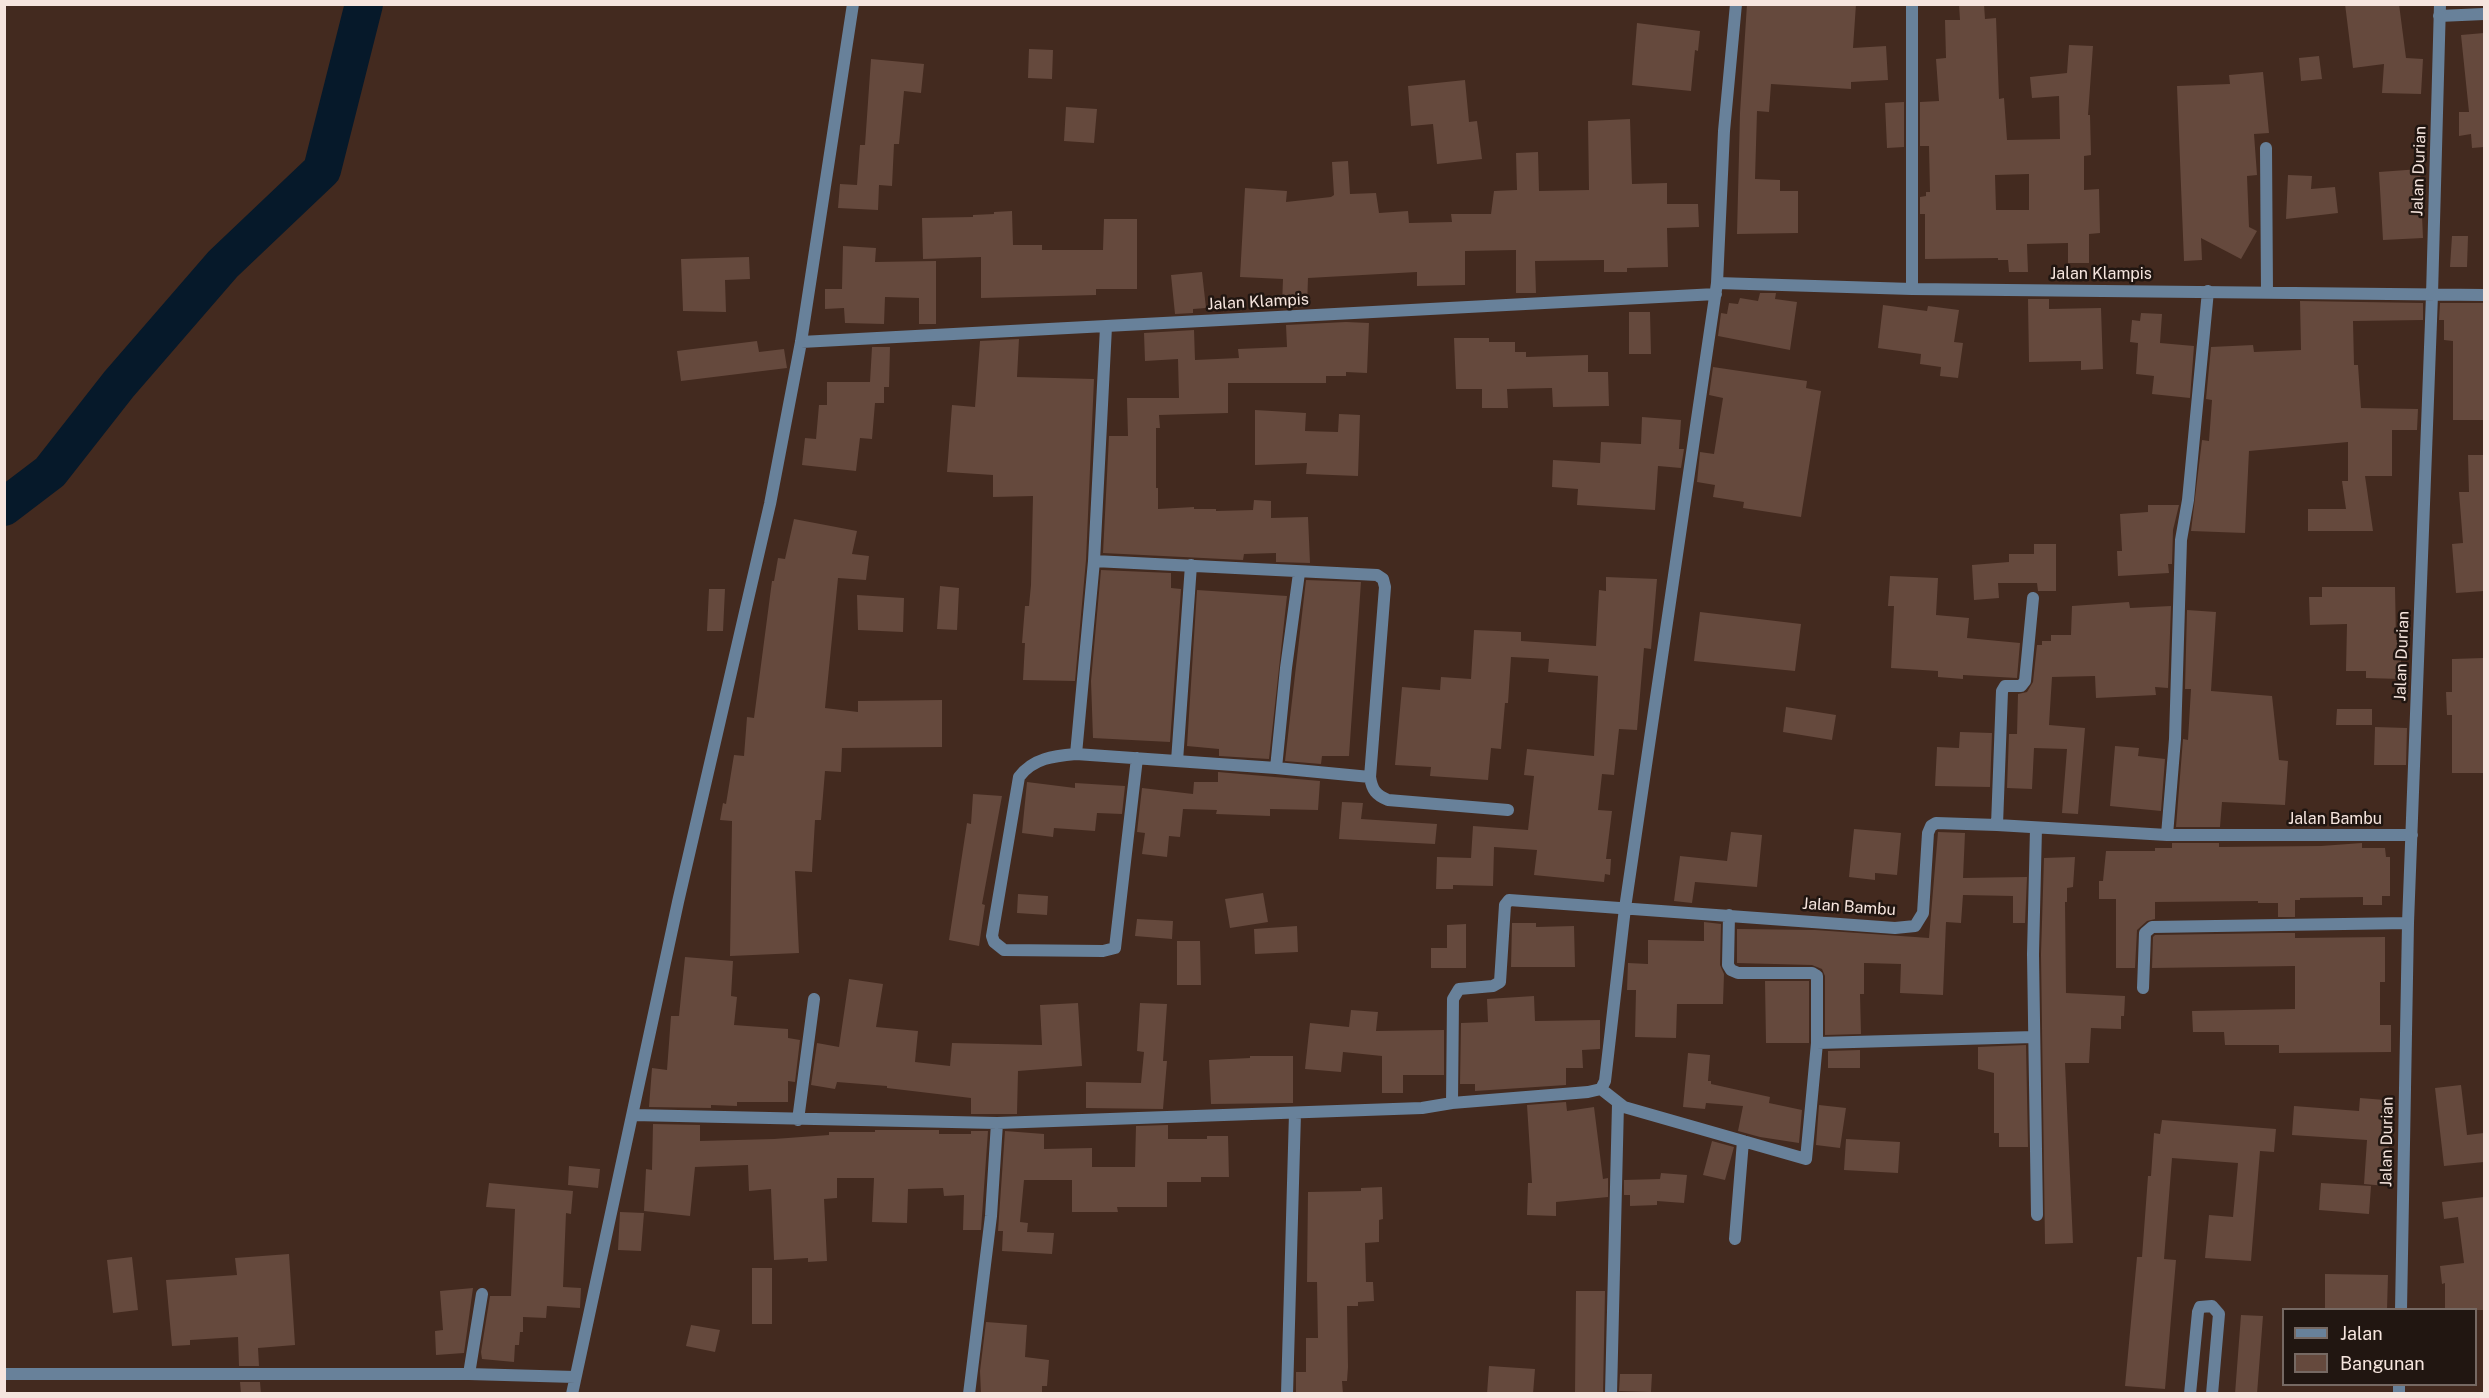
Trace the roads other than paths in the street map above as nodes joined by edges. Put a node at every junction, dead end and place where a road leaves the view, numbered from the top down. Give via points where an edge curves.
1 (853, 4) edge
2 (1736, 4) edge
3 (1912, 4) edge
4 (2440, 10) edge
5 (2484, 14) edge
6 (2266, 148) dead end
7 (1716, 288) junction
8 (1912, 289) junction
9 (2208, 291) junction
10 (2267, 292) junction
11 (2432, 295) junction
12 (2484, 295) edge
13 (1106, 327) junction
14 (801, 342) junction
15 (1094, 561) junction
16 (1191, 566) junction
17 (1299, 573) junction
18 (2033, 598) dead end
19 (1076, 754) junction
20 (1137, 758) junction
21 (1178, 761) junction
22 (1276, 768) junction
23 (1370, 777) junction
24 (1508, 810) dead end
25 (1997, 825) junction
26 (2036, 828) junction
27 (2167, 835) junction
28 (2412, 835) junction
29 (1625, 908) junction
30 (1729, 915) junction
31 (2408, 923) junction
32 (2143, 988) dead end
33 (814, 999) dead end
34 (2034, 1037) junction
35 (1817, 1043) junction
36 (1601, 1089) junction
37 (1452, 1103) junction
38 (1618, 1104) junction
39 (1295, 1113) junction
40 (633, 1115) junction
41 (798, 1120) junction
42 (998, 1123) junction
43 (1743, 1141) junction
44 (2037, 1215) dead end
45 (1735, 1239) dead end
46 (482, 1294) dead end
47 (2401, 1308) edge
48 (4, 1374) edge
49 (469, 1374) junction
50 (575, 1377) junction
51 (572, 1394) edge
52 (969, 1394) edge
53 (1287, 1394) edge
54 (1611, 1394) edge
55 (2190, 1394) edge
56 (2212, 1394) edge

1 - 14 street
2 - 7 street via 1724,131
3 - 8 street
4 - 5 street
4 - 11 street, Jalan Durian
6 - 10 street
7 - 8 street, Jalan Klampis
7 - 13 street, Jalan Klampis
7 - 29 street
8 - 9 street, Jalan Klampis
9 - 10 street, Jalan Klampis
9 - 27 street via 2181,540 2175,739
10 - 11 street, Jalan Klampis
11 - 12 street, Jalan Klampis
11 - 28 street, Jalan Durian
13 - 14 street, Jalan Klampis
13 - 15 street
14 - 40 street via 770,504
15 - 16 street
15 - 19 street
16 - 17 street
16 - 21 street
17 - 22 street
17 - 23 street via 1370,573 1383,579
18 - 25 street via 2025,681 2021,686 2005,686 2002,692
19 - 20 street
19 - 20 street via 1052,756 1026,767 1019,777 992,936 1004,950 1115,948
20 - 21 street
21 - 22 street
22 - 23 street
23 - 24 street via 1374,793 1388,800
25 - 26 street, Jalan Bambu
25 - 30 street, Jalan Bambu via 1930,826 1923,913 1915,926 1895,928
26 - 27 street, Jalan Bambu
26 - 34 street
27 - 28 street, Jalan Bambu
28 - 31 street, Jalan Durian
29 - 30 street, Jalan Bambu
29 - 36 street
29 - 37 street, Jalan Bambu via 1507,901 1500,982 1459,989 1453,999
30 - 35 street via 1731,970 1817,976
31 - 32 street via 2156,926 2145,933
31 - 47 street, Jalan Durian
33 - 41 street
34 - 35 street
34 - 44 street
35 - 43 street via 1806,1159
36 - 37 street
36 - 38 street
37 - 39 street via 1422,1108
38 - 43 street
38 - 54 street
39 - 42 street
39 - 53 street
40 - 41 street
40 - 50 street
41 - 42 street
42 - 52 street
43 - 45 street
46 - 49 street
48 - 49 street
49 - 50 street
50 - 51 street
55 - 56 street via 2198,1312 2200,1307 2212,1306 2219,1314

